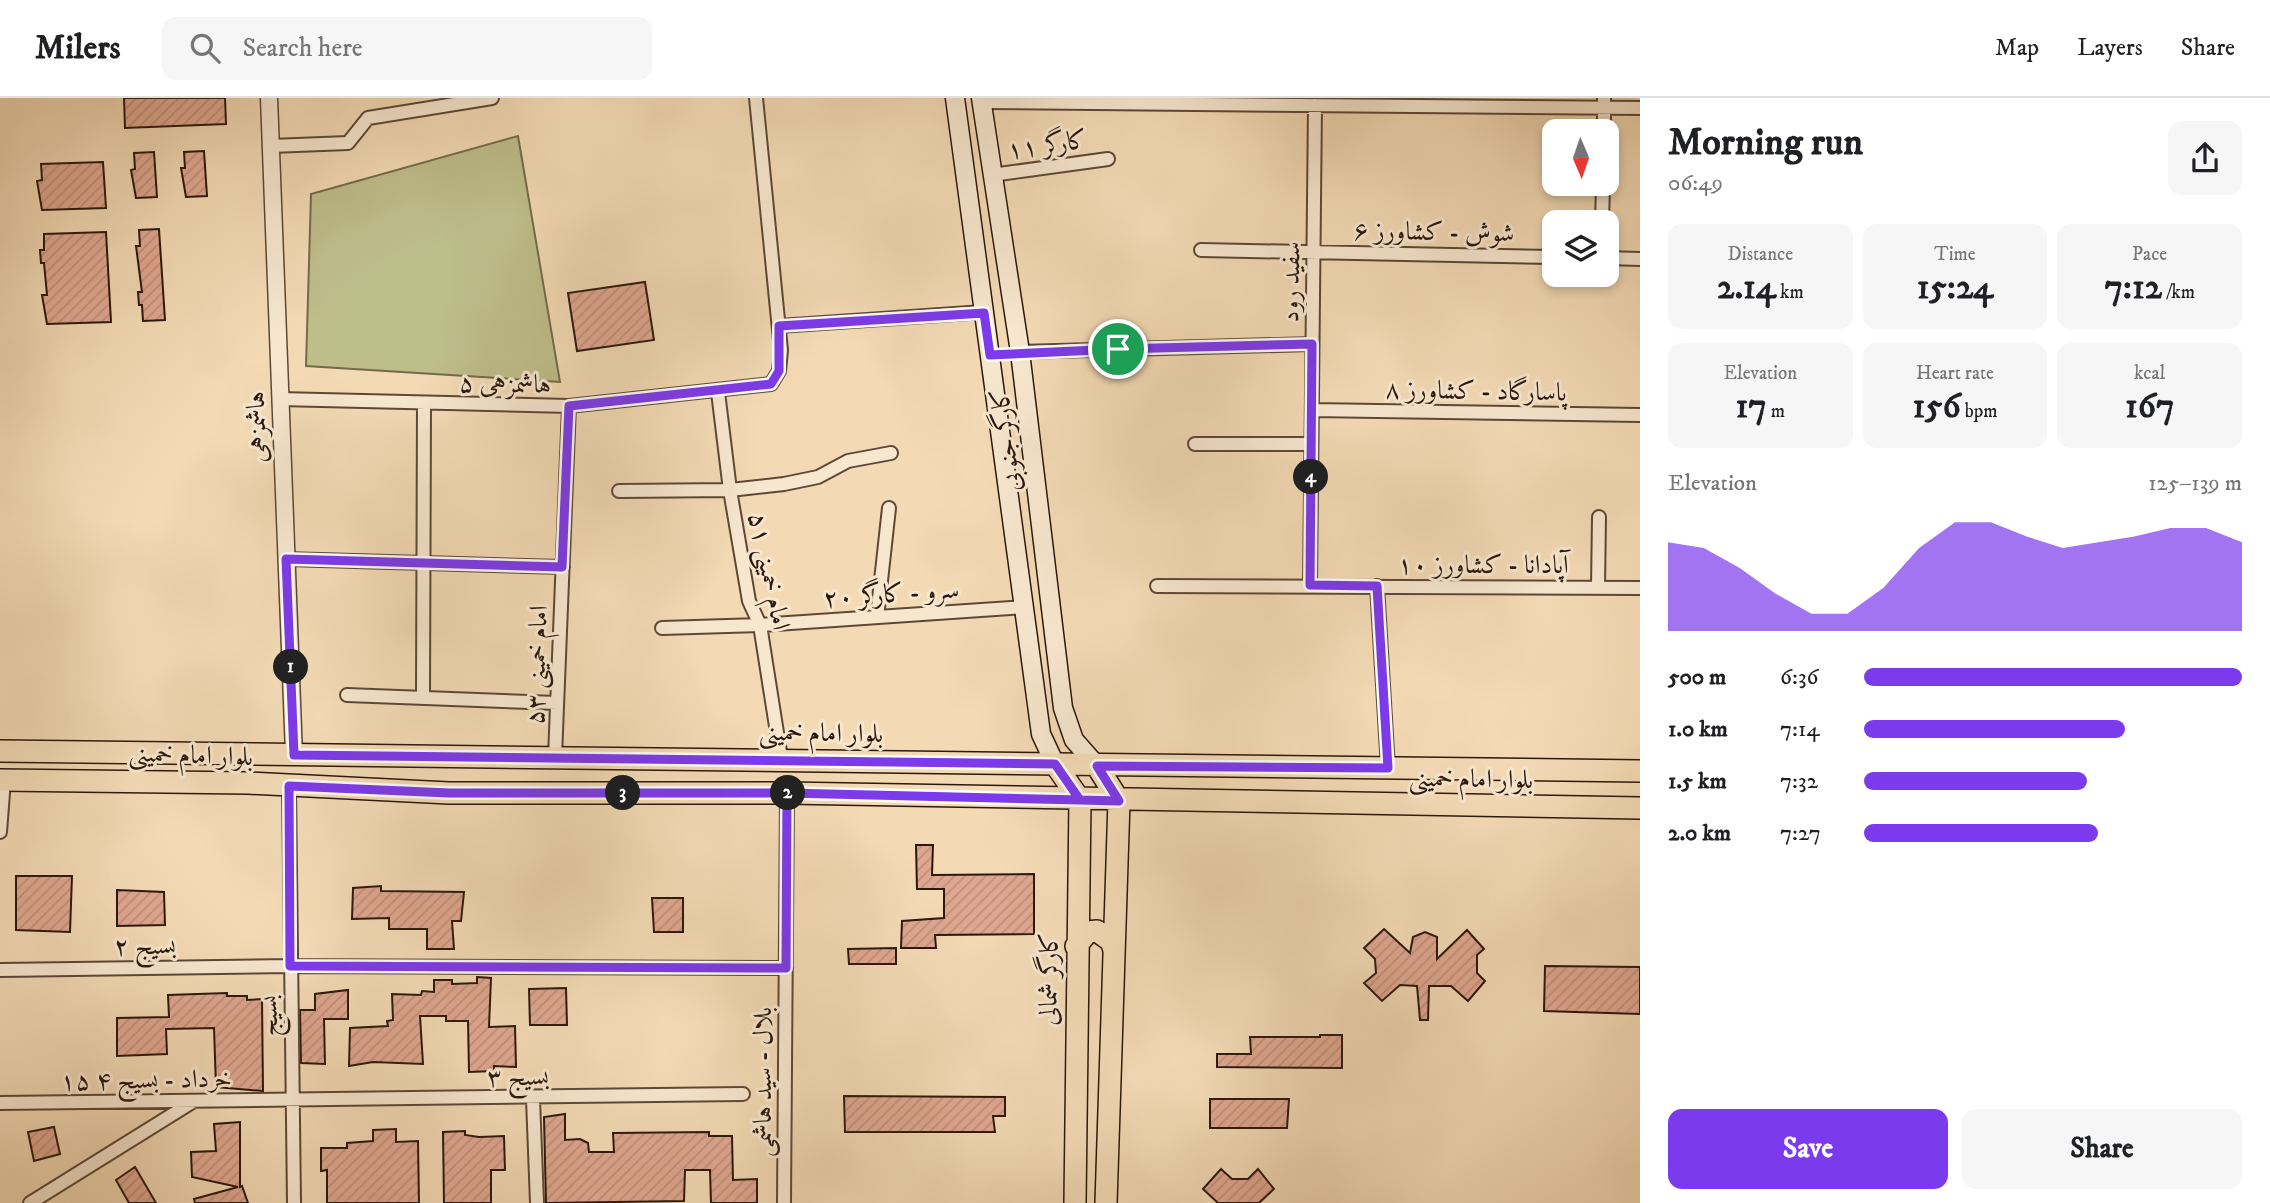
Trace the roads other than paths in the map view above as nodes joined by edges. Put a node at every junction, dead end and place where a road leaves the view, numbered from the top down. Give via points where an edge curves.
1 (269, 98) edge
2 (492, 98) edge
3 (756, 98) edge
4 (956, 98) edge
5 (473, 99) edge
6 (981, 100) edge
7 (1168, 101) edge
8 (1385, 102) edge
9 (1604, 103) edge
10 (1315, 105) junction
11 (1640, 108) edge
12 (271, 146) junction
13 (1108, 159) dead end
14 (992, 175) junction
15 (1201, 250) dead end
16 (1313, 251) junction
17 (1542, 257) edge
18 (1619, 258) edge
19 (1640, 259) edge
20 (984, 313) junction
21 (779, 326) junction
22 (1312, 344) junction
23 (1020, 352) junction
24 (990, 355) junction
25 (718, 392) junction
26 (279, 399) junction
27 (424, 405) junction
28 (569, 406) junction
29 (1312, 410) junction
30 (1640, 415) edge
31 (1195, 444) dead end
32 (1311, 444) junction
33 (891, 453) dead end
34 (730, 490) junction
35 (619, 491) dead end
36 (889, 508) dead end
37 (1599, 517) dead end
38 (286, 559) junction
39 (423, 563) junction
40 (562, 567) junction
41 (1310, 585) junction
42 (1157, 586) dead end
43 (1377, 586) junction
44 (1598, 587) junction
45 (1640, 588) edge
46 (1024, 607) junction
47 (877, 617) junction
48 (760, 625) junction
49 (662, 628) dead end
50 (347, 695) dead end
51 (422, 697) junction
52 (557, 703) junction
53 (0, 751) edge
54 (294, 755) junction
55 (555, 757) junction
56 (781, 758) junction
57 (1055, 764) junction
58 (1097, 766) junction
59 (1388, 768) junction
60 (1640, 771) edge
61 (2, 780) edge
62 (289, 786) junction
63 (787, 793) junction
64 (1080, 800) junction
65 (1119, 801) junction
66 (1640, 808) edge
67 (0, 832) edge
68 (1076, 946) junction
69 (1114, 950) junction
70 (290, 966) junction
71 (786, 968) junction
72 (0, 970) edge
73 (743, 1094) dead end
74 (533, 1099) junction
75 (293, 1100) junction
76 (195, 1101) junction
77 (0, 1103) edge
78 (30, 1203) edge
79 (294, 1203) edge
80 (537, 1203) edge
81 (784, 1203) edge
82 (1074, 1203) edge
83 (1106, 1203) edge

1 - 12 street, هاشمزهی
2 - 5 street
3 - 21 street
4 - 20 main road, کارگر جنوبی
5 - 12 street via 368,118 348,143
6 - 7 street
6 - 14 main road, کارگر جنوبی
7 - 10 street
8 - 9 street
8 - 10 street
9 - 11 street
10 - 16 street, سفید رود
12 - 26 street, هاشمزهی
13 - 14 street, کارگر ۱۱
14 - 23 main road, کارگر جنوبی
15 - 16 street, شوش - کشاورز ۶
16 - 17 street, شوش - کشاورز ۶
16 - 22 street, سفید رود
18 - 19 street
20 - 21 street
20 - 24 main road, کارگر جنوبی
21 - 25 street, هاشمزهی ۵ via 779,371 771,384
22 - 23 street
22 - 29 street, سفید رود
23 - 24 main road
23 - 58 main road, کارگر جنوبی via 1063,708 1074,740
24 - 46 main road, کارگر جنوبی
25 - 28 street, هاشمزهی ۵
25 - 34 street, امام خمینی ۵۱
26 - 27 street, هاشمزهی ۵
26 - 38 street, هاشمزهی
27 - 28 street, هاشمزهی ۵
27 - 39 street
28 - 40 street, امام خمینی ۵۳
29 - 30 street, پاسارگاد - کشاورز ۸
29 - 32 street, سفید رود
31 - 32 street
32 - 41 street, سفید رود
33 - 34 street via 848,461 818,477
34 - 35 street
34 - 48 street, امام خمینی ۵۱ via 749,601
36 - 47 street
37 - 44 street
38 - 39 street
38 - 54 street, هاشمزهی
39 - 40 street
39 - 51 street
40 - 52 street, امام خمینی ۵۳
41 - 42 street, آپادانا - کشاورز ۱۰
41 - 43 street, آپادانا - کشاورز ۱۰
43 - 44 street, آپادانا - کشاورز ۱۰
43 - 59 street
44 - 45 street, آپادانا - کشاورز ۱۰
46 - 47 street, سرو - کارگر ۲۰
46 - 57 main road, کارگر جنوبی via 1041,734
47 - 48 street, سرو - کارگر ۲۰
48 - 49 street, سرو - کارگر ۲۰
48 - 56 street, امام خمینی ۵۱
50 - 51 street
51 - 52 street
52 - 55 street, امام خمینی ۵۳
53 - 54 main road, بلوار امام خمینی
54 - 55 main road, بلوار امام خمینی
55 - 56 main road, بلوار امام خمینی
56 - 57 main road, بلوار امام خمینی
57 - 58 main road, بلوار امام خمینی
57 - 64 main road
58 - 59 main road, بلوار امام خمینی
58 - 65 main road
59 - 60 main road, بلوار امام خمینی
61 - 62 main road, بلوار امام خمینی
61 - 67 street
62 - 63 main road, بلوار امام خمینی via 449,793
62 - 70 street, بسیج
63 - 64 main road, بلوار امام خمینی
63 - 71 street, بلال - سید هاشمی
64 - 65 main road, بلوار امام خمینی
64 - 68 main road, کارگر شمالی
65 - 66 main road, بلوار امام خمینی
65 - 69 main road
68 - 69 main road via 1088,932 1097,931 1105,934
68 - 82 main road, کارگر شمالی
69 - 83 main road
70 - 71 street, بسیج ۲
70 - 72 street, بسیج ۲
70 - 75 street, بسیج
71 - 81 street, بلال - سید هاشمی
73 - 74 street, بسیج ۳
74 - 75 street, بسیج ۳
74 - 80 street
75 - 76 street, ۱۵ خرداد - بسیج ۴
75 - 79 street, بسیج
76 - 77 street, ۱۵ خرداد - بسیج ۴
76 - 78 street

